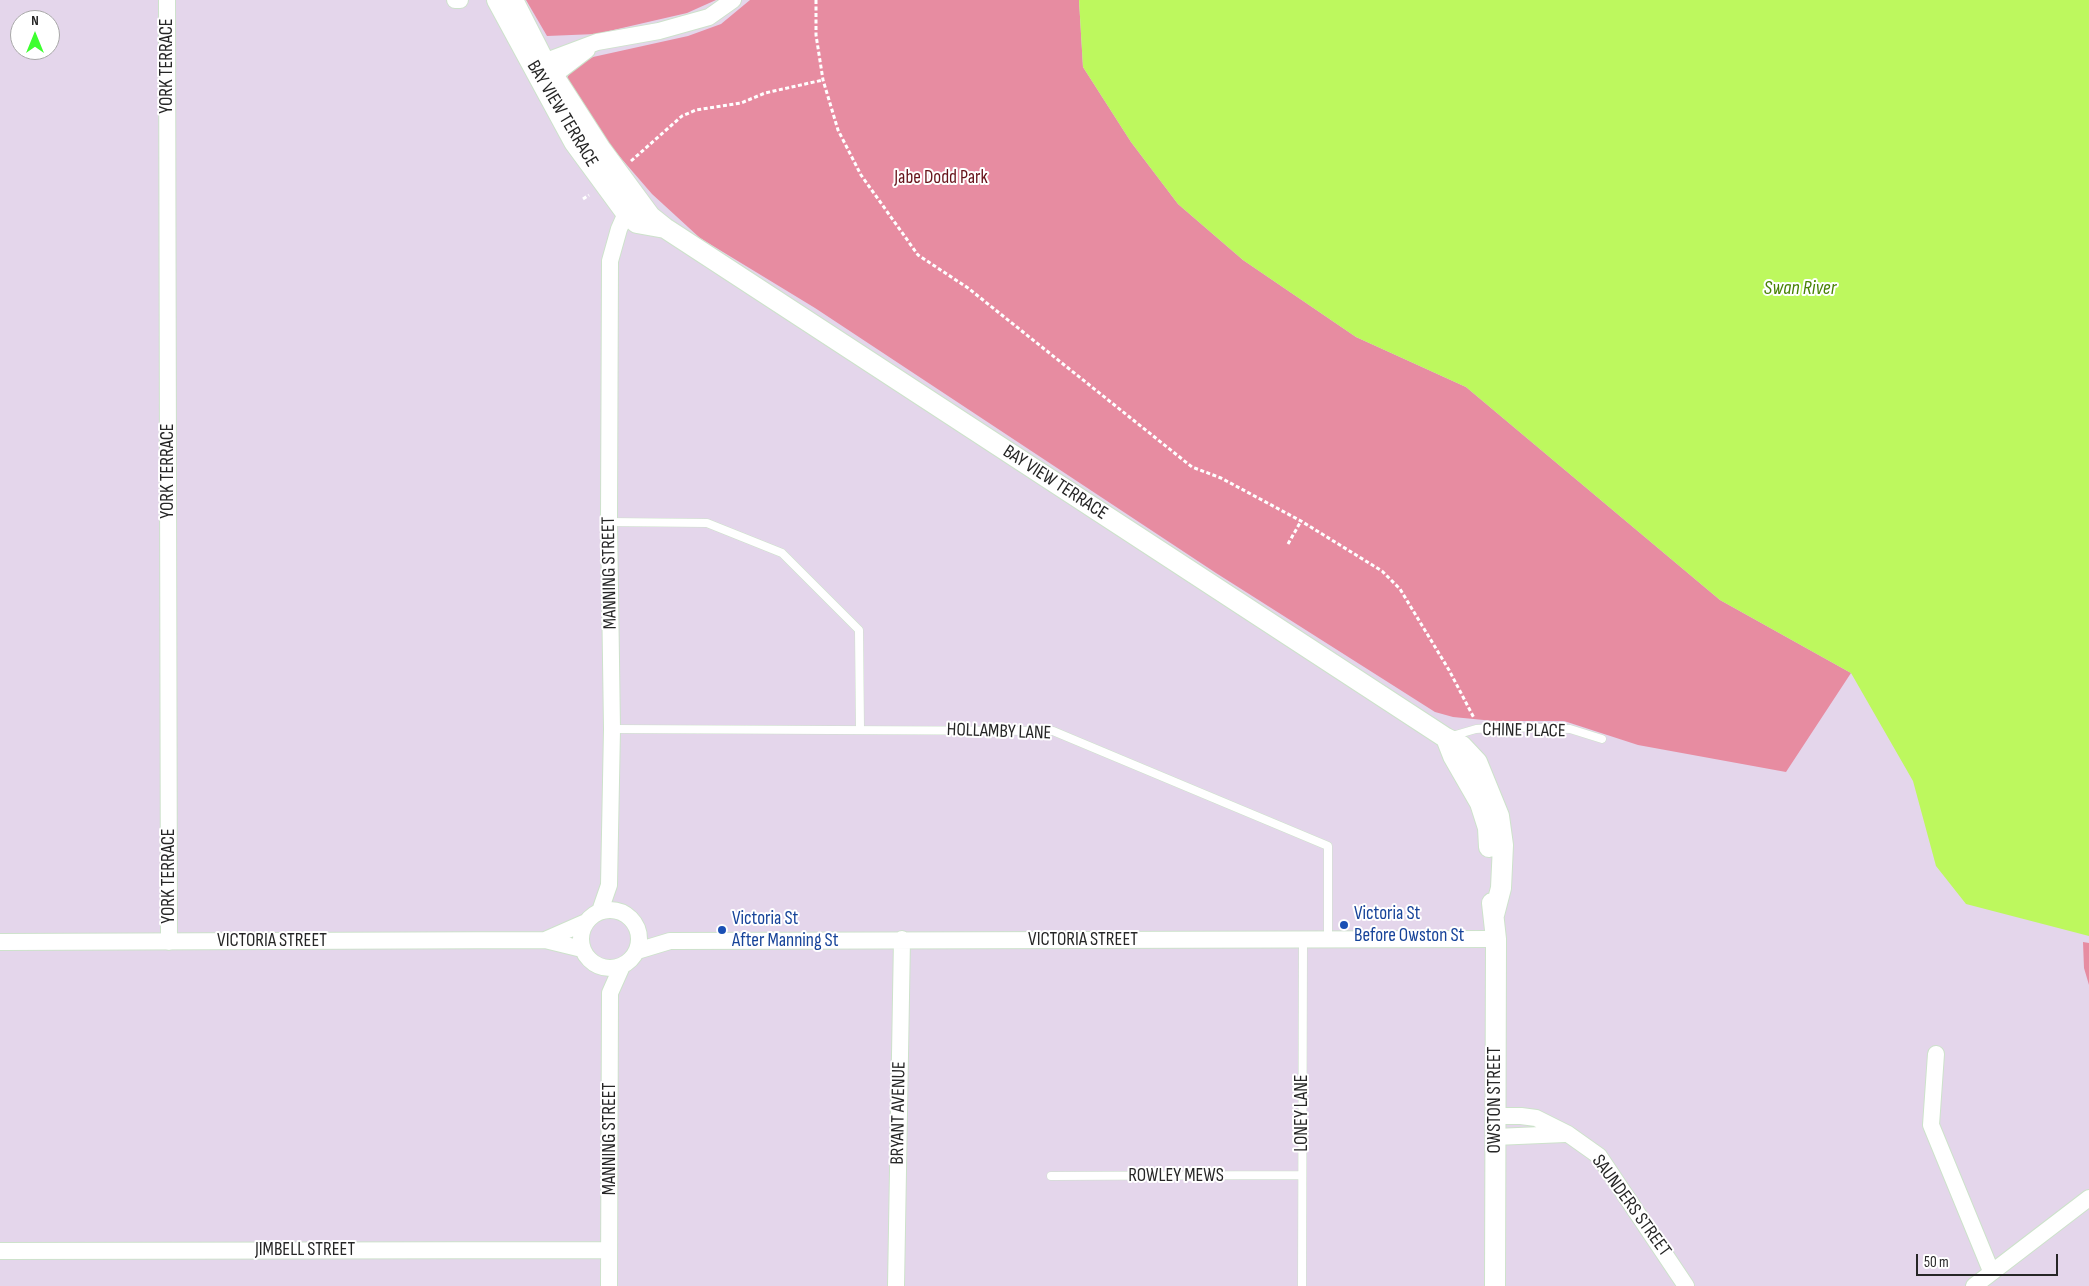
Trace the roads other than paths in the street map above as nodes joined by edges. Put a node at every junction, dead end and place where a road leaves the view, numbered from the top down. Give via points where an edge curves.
1 (167, 0) edge
2 (455, 0) edge
3 (460, 0) edge
4 (497, 0) edge
5 (512, 0) edge
6 (733, 0) edge
7 (544, 72) junction
8 (636, 210) junction
9 (609, 522) junction
10 (612, 729) junction
11 (860, 730) junction
12 (1446, 738) junction
13 (1602, 740) dead end
14 (610, 884) junction
15 (600, 911) junction
16 (626, 914) junction
17 (586, 922) junction
18 (637, 928) junction
19 (902, 939) junction
20 (1496, 939) junction
21 (545, 940) junction
22 (670, 941) junction
23 (1302, 941) junction
24 (1328, 941) junction
25 (0, 942) edge
26 (170, 942) junction
27 (582, 949) junction
28 (637, 951) junction
29 (594, 964) junction
30 (622, 966) junction
31 (610, 993) junction
32 (1936, 1054) dead end
33 (1495, 1116) junction
34 (1568, 1134) junction
35 (1495, 1137) junction
36 (1302, 1175) junction
37 (1051, 1176) dead end
38 (2089, 1198) edge
39 (610, 1250) junction
40 (0, 1251) edge
41 (1991, 1271) junction
42 (610, 1286) edge
43 (896, 1286) edge
44 (1302, 1286) edge
45 (1495, 1286) edge
46 (1686, 1286) edge
47 (1974, 1286) edge

1 - 26 street, YORK TERRACE
2 - 3 street
4 - 7 street, BAY VIEW TERRACE
5 - 7 street, BAY VIEW TERRACE
6 - 7 street via 709,17 659,31 597,42
7 - 8 street, BAY VIEW TERRACE
8 - 9 street, MANNING STREET via 610,261
8 - 12 street, BAY VIEW TERRACE
9 - 10 street, MANNING STREET
9 - 11 lane via 707,523 782,553 859,630
10 - 11 lane, HOLLAMBY LANE
10 - 14 street, MANNING STREET
11 - 24 lane, HOLLAMBY LANE via 1053,731 1328,846
12 - 13 lane, CHINE PLACE via 1476,729 1508,726 1570,729
12 - 20 street, OWSTON STREET via 1453,756 1481,788 1499,816 1503,845 1501,888 1494,915
14 - 15 street, MANNING STREET
14 - 16 street, MANNING STREET
15 - 16 street
15 - 17 street
16 - 18 street
17 - 21 street, VICTORIA STREET
17 - 27 street via 582,930
18 - 22 street, VICTORIA STREET
18 - 28 street
19 - 22 street, VICTORIA STREET
19 - 23 street, VICTORIA STREET
19 - 43 street, BRYANT AVENUE
20 - 24 street, VICTORIA STREET
20 - 33 street, OWSTON STREET
21 - 26 street, VICTORIA STREET
21 - 27 street, VICTORIA STREET
22 - 28 street, VICTORIA STREET
23 - 24 street, VICTORIA STREET
23 - 36 lane, LONEY LANE
25 - 26 street, VICTORIA STREET
27 - 29 street
28 - 30 street
29 - 30 street via 603,968
29 - 31 street, MANNING STREET
30 - 31 street, MANNING STREET
31 - 39 street, MANNING STREET
32 - 41 street via 1931,1125
33 - 34 street, SAUNDERS STREET via 1536,1118
33 - 35 street, OWSTON STREET
34 - 35 street
34 - 46 street, SAUNDERS STREET via 1599,1156
35 - 45 street, OWSTON STREET
36 - 37 lane, ROWLEY MEWS
36 - 44 lane, LONEY LANE
38 - 41 street
39 - 40 street, JIMBELL STREET
39 - 42 street, MANNING STREET
41 - 47 street

